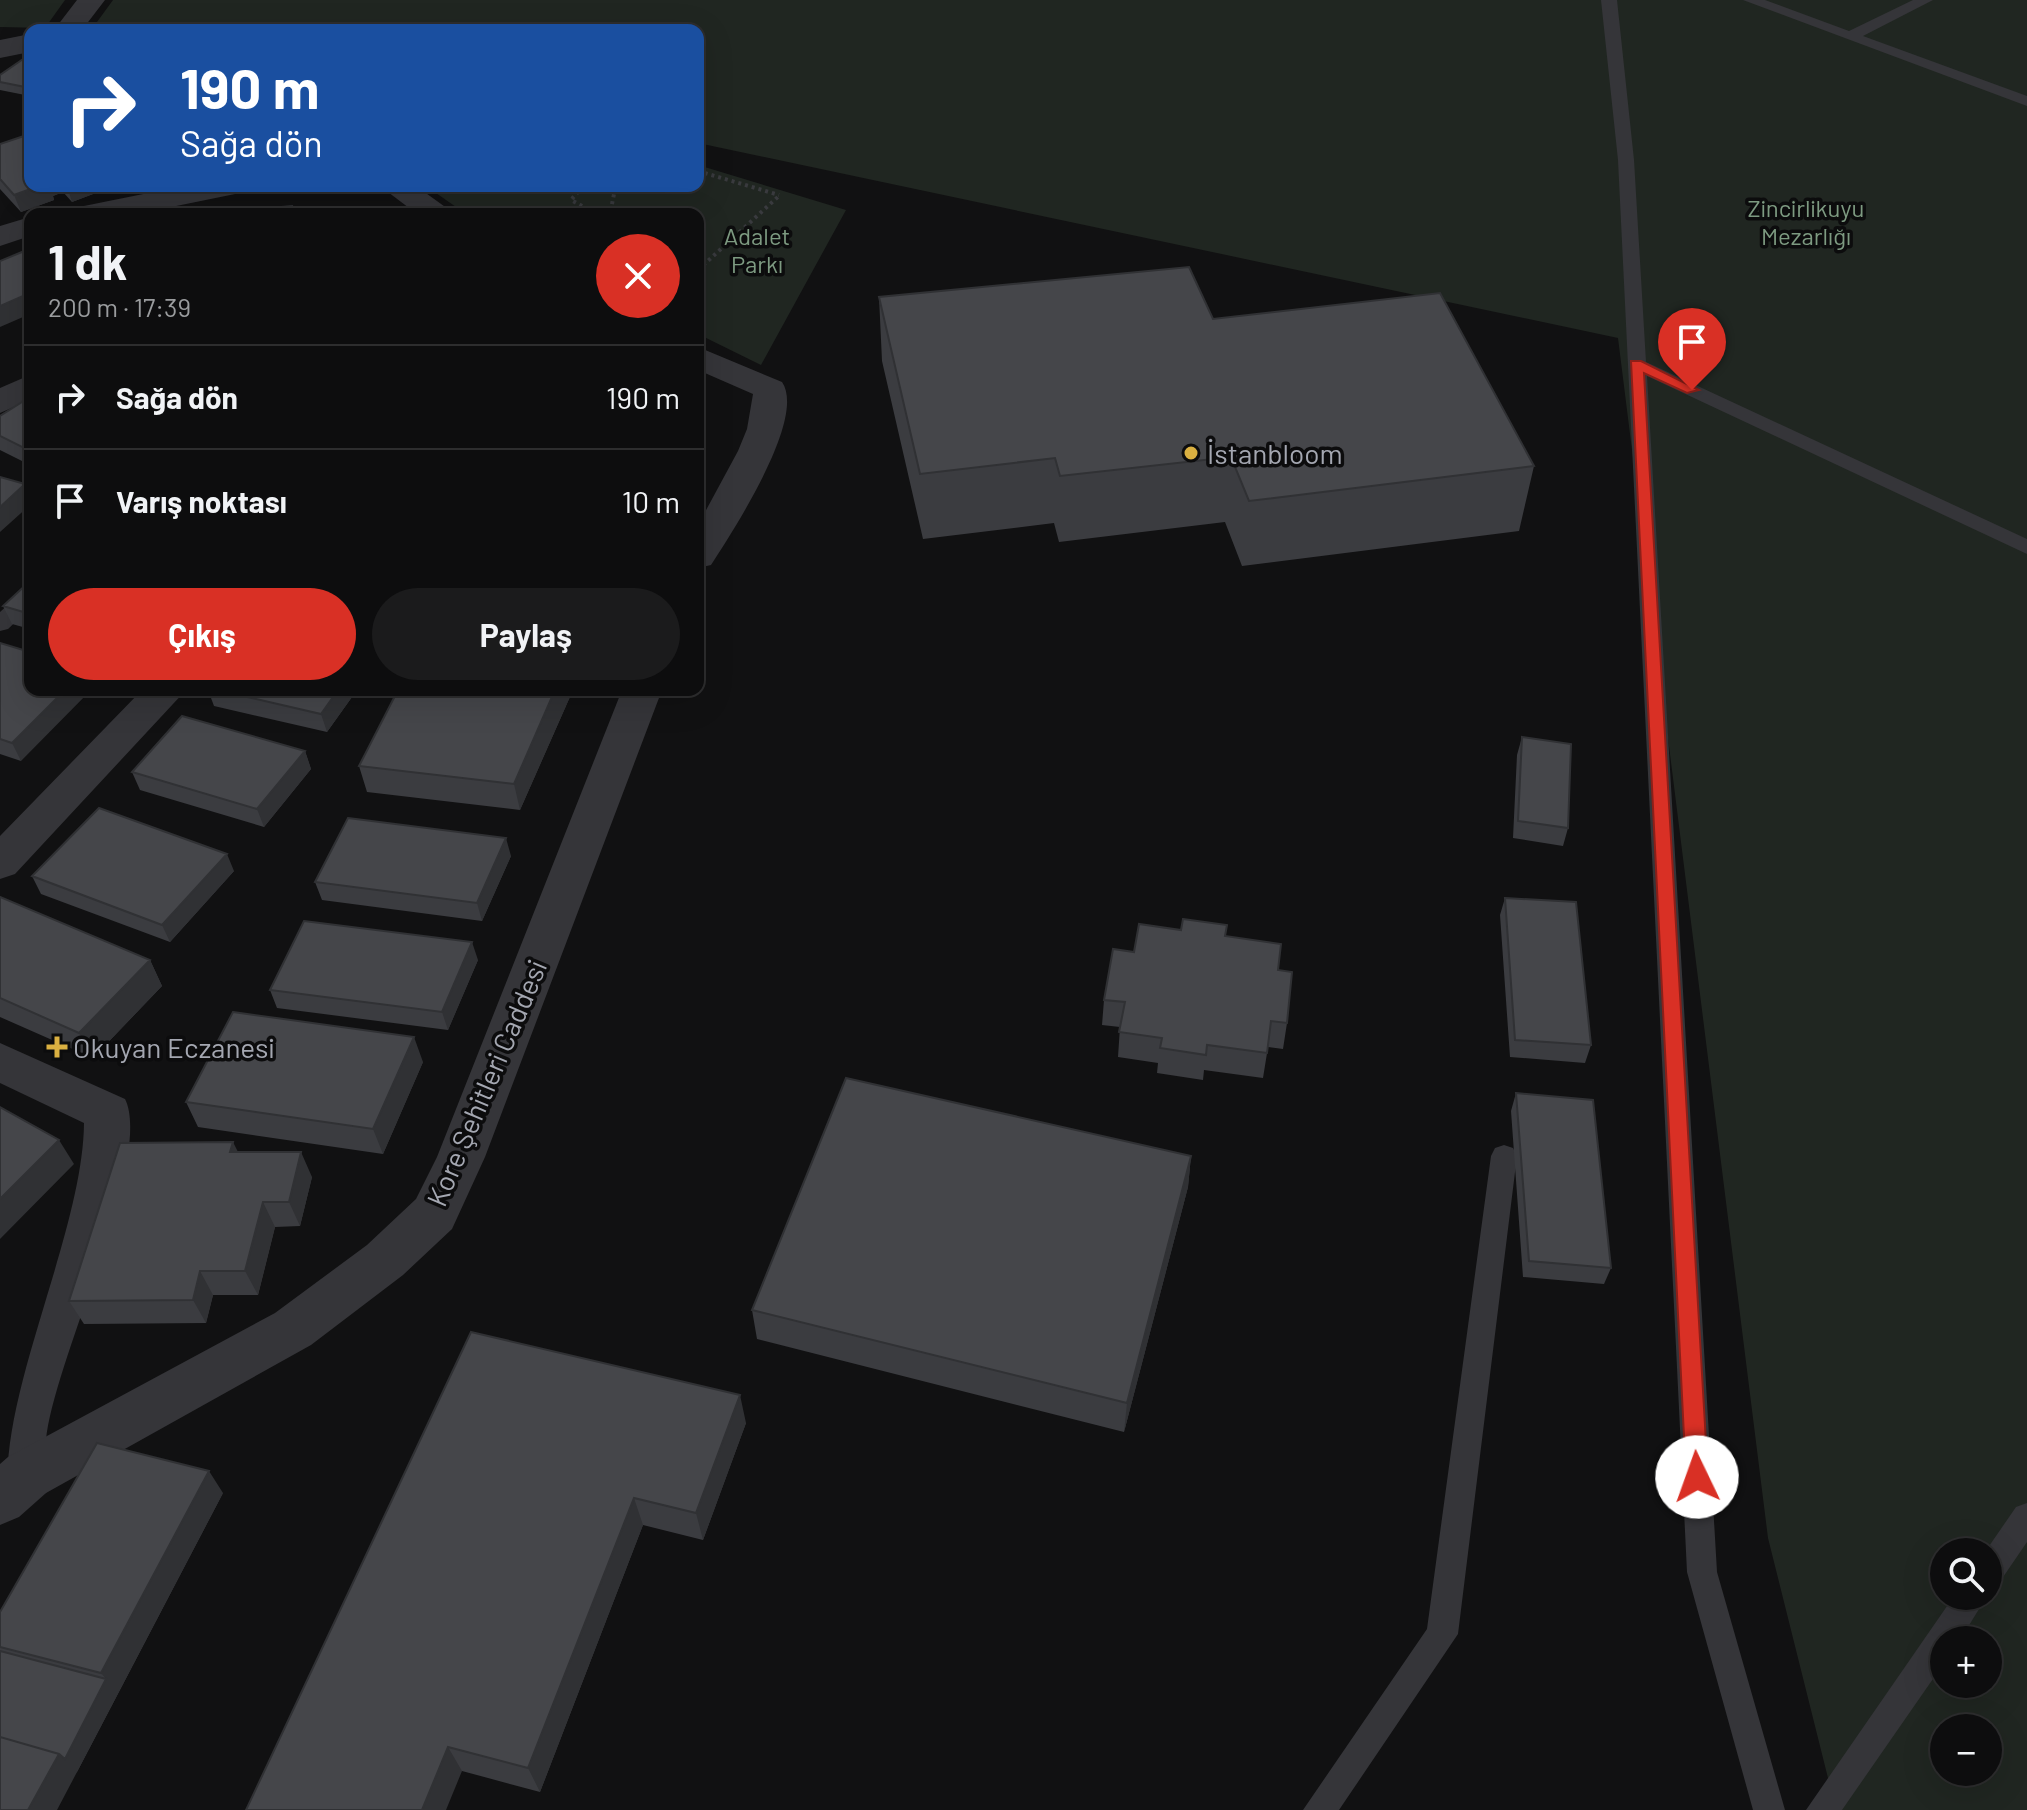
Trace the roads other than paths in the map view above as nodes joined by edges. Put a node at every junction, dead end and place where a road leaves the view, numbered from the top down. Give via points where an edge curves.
1 (91, 0) edge
2 (1609, 0) edge
3 (1751, 0) edge
4 (1925, 0) edge
5 (73, 24) edge
6 (1850, 36) junction
7 (24, 44) edge
8 (0, 49) edge
9 (2027, 101) edge
10 (199, 192) edge
11 (404, 192) edge
12 (120, 208) edge
13 (430, 208) edge
14 (24, 228) edge
15 (0, 236) edge
16 (704, 360) edge
17 (1636, 364) junction
18 (24, 389) edge
19 (0, 403) edge
20 (704, 545) edge
21 (2027, 547) edge
22 (24, 602) edge
23 (0, 624) edge
24 (160, 696) edge
25 (640, 696) edge
26 (0, 863) edge
27 (0, 1062) edge
28 (1504, 1156) dead end
29 (13, 1487) edge
30 (2027, 1517) edge
31 (2002, 1553) edge
32 (1962, 1610) edge
33 (1319, 1810) edge
34 (1769, 1810) edge
35 (1822, 1810) edge

1 - 5 street
2 - 17 lane via 1626,160
3 - 6 lane
4 - 6 lane
6 - 9 lane
7 - 8 street
10 - 12 street
11 - 13 street
14 - 15 street
16 - 20 street via 770,389 772,406
17 - 21 lane
17 - 34 lane via 1702,1572
18 - 19 street
22 - 23 lane
24 - 26 street
25 - 29 street, Kore Şehitleri Caddesi via 461,1157 434,1214 385,1260 293,1329
27 - 29 street via 108,1113 108,1139 90,1208 24,1413
28 - 33 lane via 1442,1634
30 - 31 lane
32 - 35 lane

